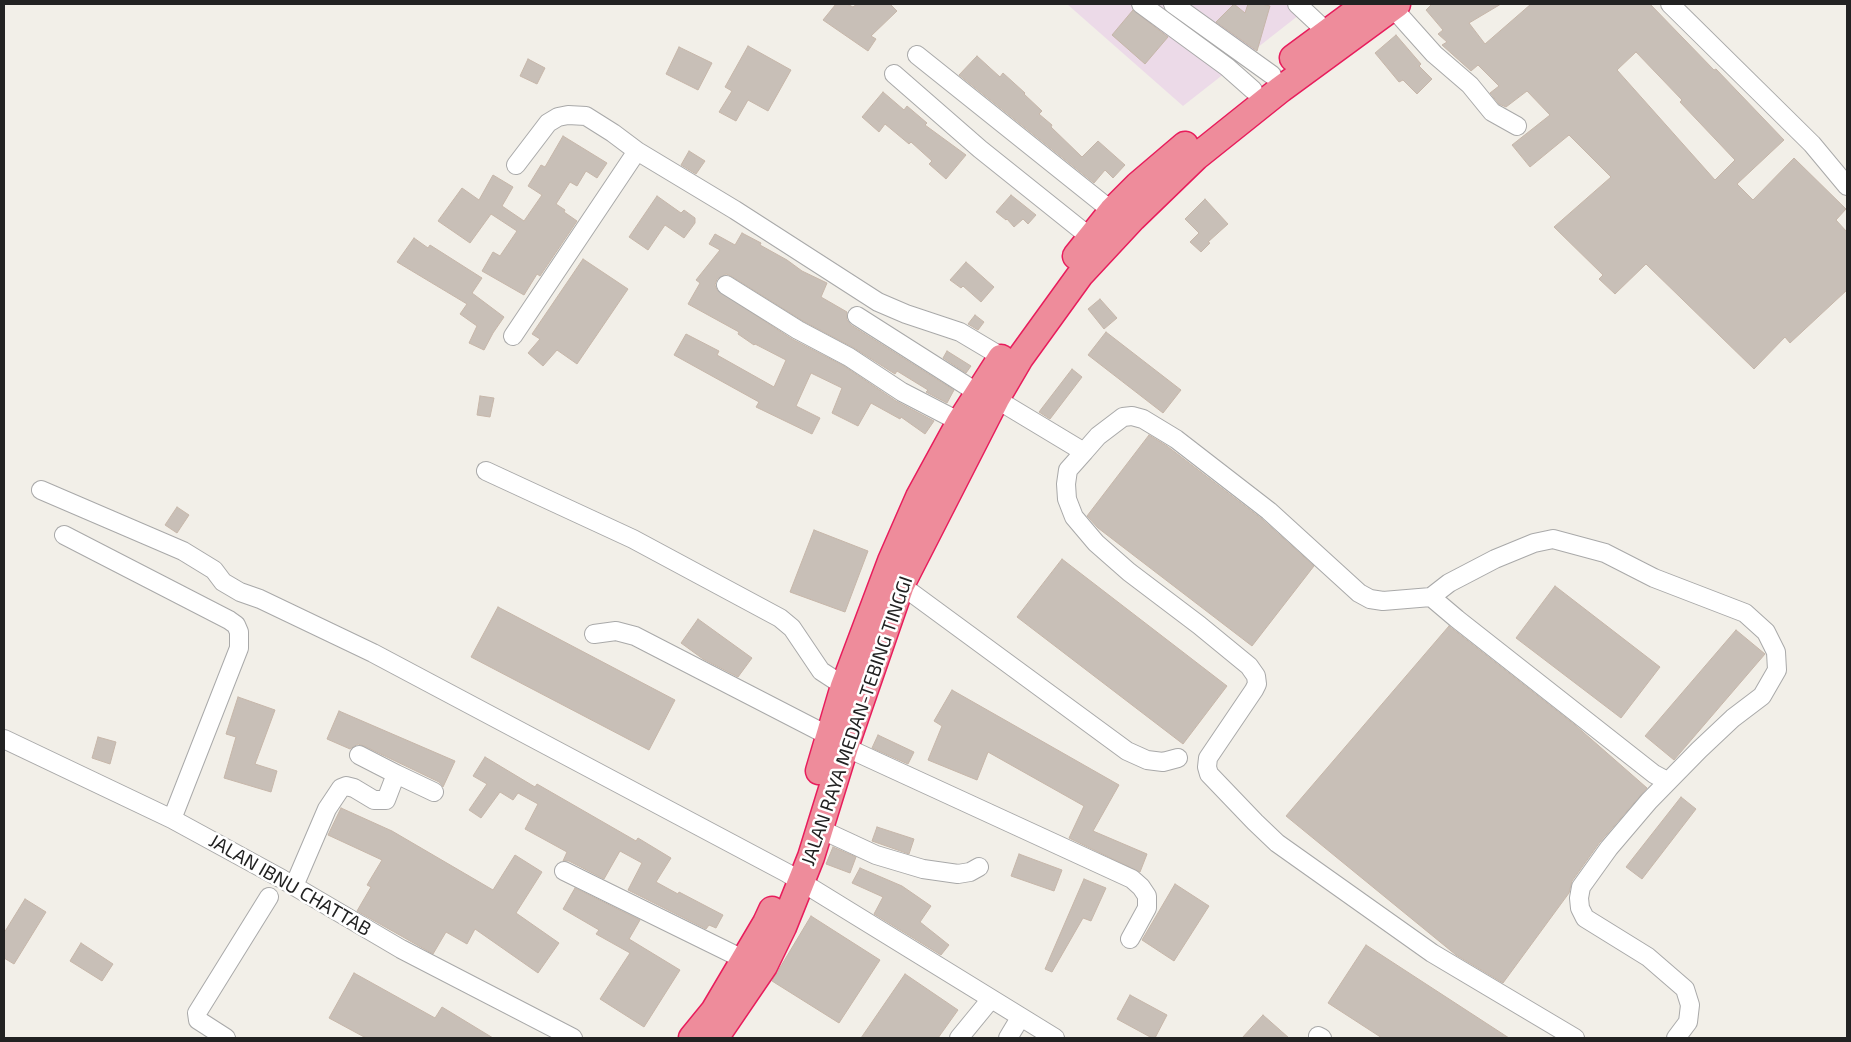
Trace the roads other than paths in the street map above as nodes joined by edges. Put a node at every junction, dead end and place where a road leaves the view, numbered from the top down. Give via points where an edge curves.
1 (1141, 4) edge
2 (1174, 4) edge
3 (1298, 4) edge
4 (1366, 4) edge
5 (1670, 4) edge
6 (1395, 6) edge
7 (1327, 32) junction
8 (917, 55) dead end
9 (894, 74) dead end
10 (1262, 83) junction
11 (1517, 126) dead end
12 (637, 151) junction
13 (516, 165) dead end
14 (1847, 186) edge
15 (1112, 211) junction
16 (1090, 237) junction
17 (726, 284) dead end
18 (857, 316) dead end
19 (513, 336) dead end
20 (1002, 357) junction
21 (987, 396) junction
22 (960, 422) junction
23 (1084, 452) junction
24 (486, 471) dead end
25 (41, 490) dead end
26 (64, 535) dead end
27 (901, 585) junction
28 (1431, 597) junction
29 (594, 634) dead end
30 (844, 686) junction
31 (4, 739) edge
32 (837, 741) junction
33 (359, 755) dead end
34 (1178, 758) dead end
35 (396, 774) junction
36 (1667, 781) junction
37 (434, 792) dead end
38 (172, 819) junction
39 (820, 829) junction
40 (979, 866) dead end
41 (564, 871) dead end
42 (794, 878) junction
43 (294, 886) junction
44 (269, 897) dead end
45 (1130, 939) dead end
46 (744, 960) junction
47 (991, 999) junction
48 (1020, 1018) junction
49 (226, 1038) edge
50 (573, 1038) edge
51 (692, 1038) edge
52 (715, 1038) edge
53 (959, 1038) edge
54 (1008, 1038) edge
55 (1055, 1038) edge
56 (1575, 1038) edge
57 (1676, 1038) edge

1 - 10 street via 1227,67
2 - 10 street
3 - 7 street
4 - 7 highway, JALAN RAYA MEDAN-TEBING TINGGI
5 - 14 street via 1812,144
6 - 11 street via 1434,54 1470,85 1492,112
6 - 21 highway, JALAN RAYA MEDAN-TEBING TINGGI via 1313,65 1196,157 1080,275 1020,358
7 - 10 highway, JALAN RAYA MEDAN-TEBING TINGGI
8 - 15 street
9 - 16 street via 980,149
10 - 15 highway, JALAN RAYA MEDAN-TEBING TINGGI via 1151,174
12 - 13 street via 586,116 568,114 548,123
12 - 19 street
12 - 20 street via 878,302 960,332
15 - 16 highway, JALAN RAYA MEDAN-TEBING TINGGI
16 - 20 highway, JALAN RAYA MEDAN-TEBING TINGGI
17 - 22 street via 798,330 850,357 902,392
18 - 21 street
20 - 21 highway, JALAN RAYA MEDAN-TEBING TINGGI
21 - 22 highway, JALAN RAYA MEDAN-TEBING TINGGI
21 - 23 street
21 - 27 highway, JALAN RAYA MEDAN-TEBING TINGGI
22 - 30 highway, JALAN RAYA MEDAN-TEBING TINGGI via 918,497
23 - 28 street via 1098,436 1123,417 1143,419 1176,439 1269,511 1359,593 1383,601
23 - 56 street via 1068,470 1066,499 1074,518 1129,572 1249,666 1256,676 1254,690 1208,758 1209,774 1277,843 1432,953
24 - 30 street via 633,539 780,618 792,628 821,671
25 - 42 street via 183,551 214,570 223,582 240,592 373,653
26 - 38 street via 229,620 239,632 239,648
27 - 32 highway, JALAN RAYA MEDAN-TEBING TINGGI
27 - 34 street via 1126,751 1147,760 1163,762
28 - 36 street
28 - 36 street via 1449,583 1495,559 1553,539 1605,553 1654,578 1745,613 1766,632 1776,652 1777,670 1762,696 1733,718
29 - 32 street via 616,631 635,636
30 - 32 highway, JALAN RAYA MEDAN-TEBING TINGGI
31 - 38 street, JALAN IBNU CHATTAB
32 - 39 highway, JALAN RAYA MEDAN-TEBING TINGGI
32 - 42 highway, JALAN RAYA MEDAN-TEBING TINGGI via 802,835
32 - 45 street via 1132,878 1147,896 1147,908
33 - 35 street
35 - 37 street
35 - 43 street via 386,800 374,800 354,788 341,788 327,809
36 - 57 street via 1608,848 1581,887 1579,898 1586,918 1648,957 1685,989 1690,1005 1688,1022
38 - 43 street, JALAN IBNU CHATTAB
39 - 40 street via 876,855 923,868 958,874
39 - 42 highway, JALAN RAYA MEDAN-TEBING TINGGI
41 - 46 street
42 - 46 highway, JALAN RAYA MEDAN-TEBING TINGGI
42 - 47 street
42 - 52 highway, JALAN RAYA MEDAN-TEBING TINGGI via 783,927 764,966
43 - 50 street, JALAN IBNU CHATTAB via 401,949
44 - 49 street via 197,1013 198,1020
46 - 51 highway, JALAN RAYA MEDAN-TEBING TINGGI via 714,1011
47 - 48 street
47 - 53 street
48 - 54 street
48 - 55 street

